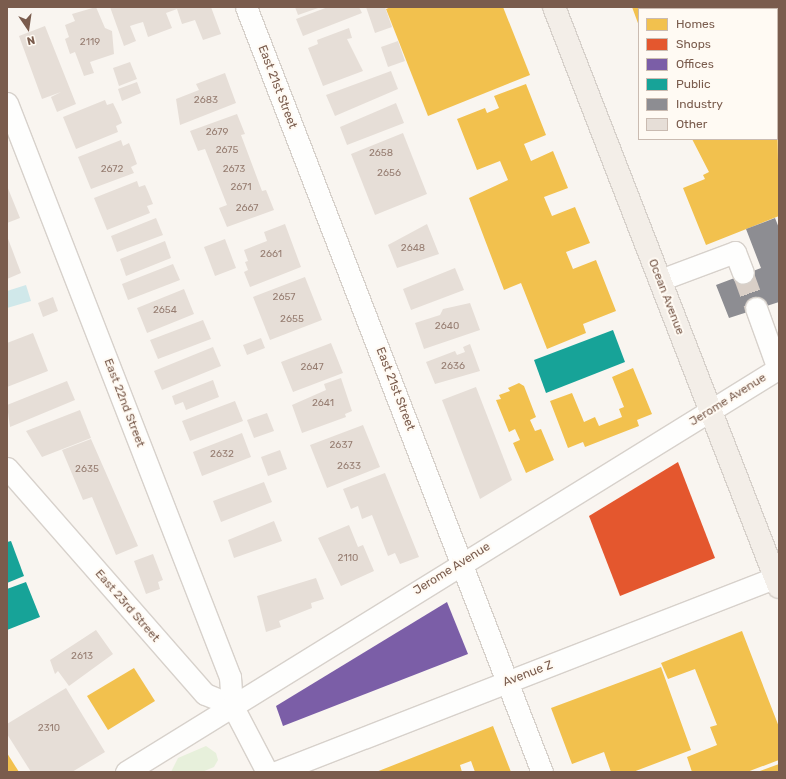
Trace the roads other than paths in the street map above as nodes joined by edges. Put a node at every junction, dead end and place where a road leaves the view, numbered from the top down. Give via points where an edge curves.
1 (246, 7) edge
2 (554, 7) edge
3 (7, 103) edge
4 (743, 273) tunnel mouth
5 (660, 280) junction
6 (756, 308) tunnel mouth
7 (779, 369) edge
8 (711, 411) junction
9 (7, 468) edge
10 (463, 562) junction
11 (778, 580) edge
12 (508, 682) junction
13 (232, 705) junction
14 (126, 772) edge
15 (267, 772) edge
16 (276, 772) edge
17 (542, 772) edge

1 - 10 street, East 21st Street
2 - 5 main road, Ocean Avenue
3 - 13 street, East 22nd Street via 230,677
4 - 5 street via 735,252
5 - 8 main road, Ocean Avenue
6 - 7 street
7 - 8 street, Jerome Avenue
8 - 10 street, Jerome Avenue
8 - 11 main road, Ocean Avenue
9 - 13 street, East 23rd Street via 205,694
10 - 12 street, East 21st Street
10 - 13 street, Jerome Avenue
11 - 12 street, Avenue Z
12 - 16 street, Avenue Z
12 - 17 street, East 21st Street
13 - 14 street, Jerome Avenue
13 - 15 street

